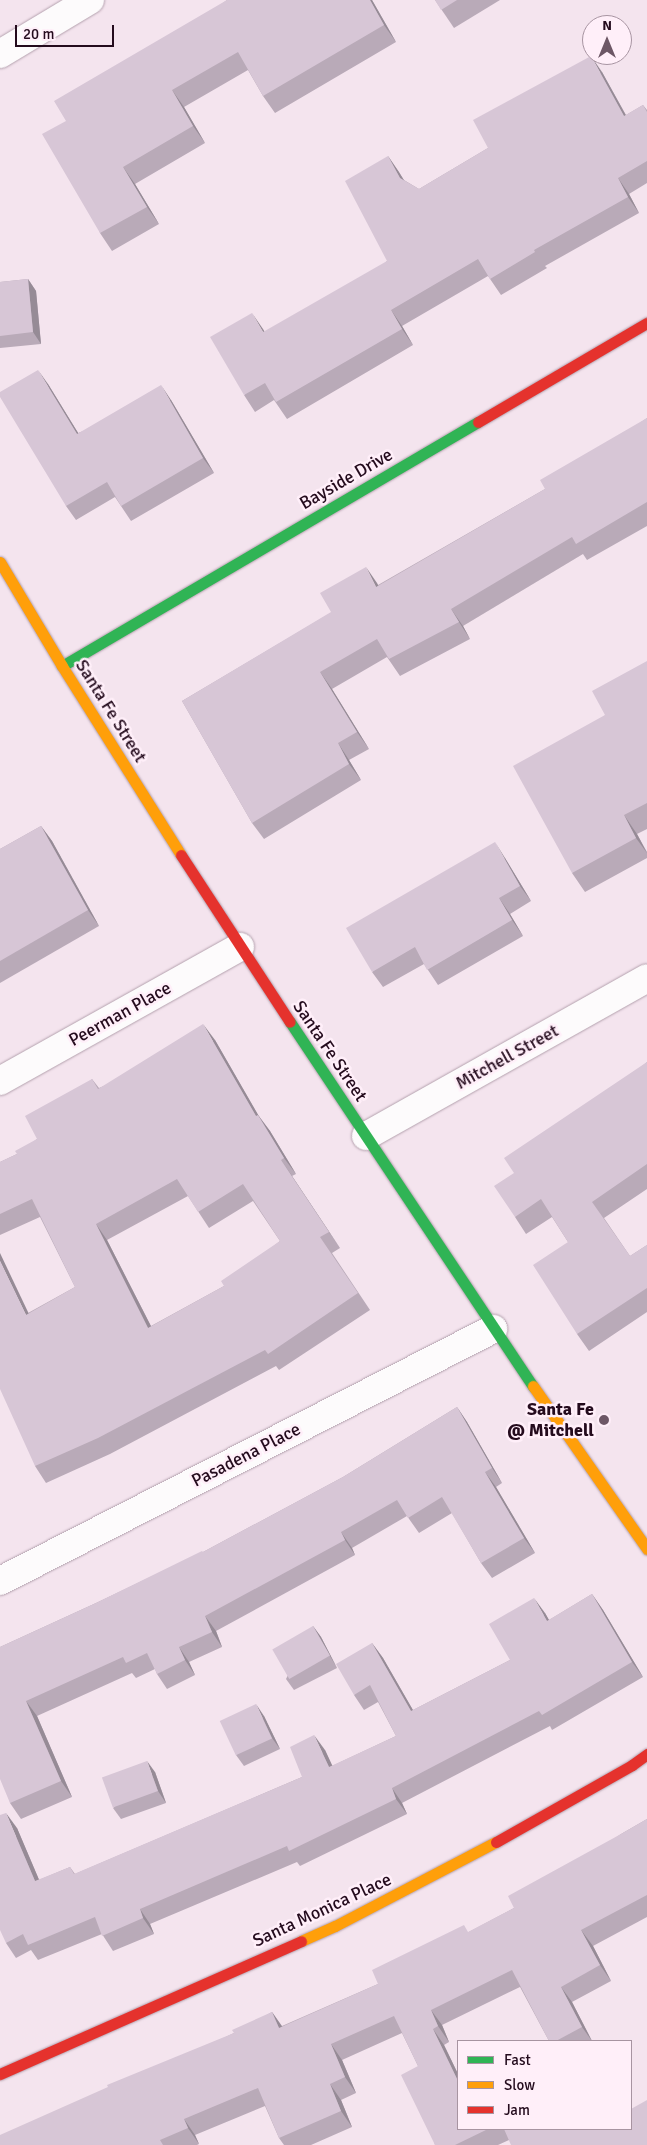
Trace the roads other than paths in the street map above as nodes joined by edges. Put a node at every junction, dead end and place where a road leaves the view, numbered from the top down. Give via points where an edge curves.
1 (90, 0) edge
2 (0, 54) edge
3 (647, 323) edge
4 (0, 562) edge
5 (62, 666) junction
6 (240, 947) junction
7 (647, 978) edge
8 (0, 1081) edge
9 (366, 1136) junction
10 (493, 1329) junction
11 (647, 1550) edge
12 (0, 1581) edge
13 (647, 1754) edge
14 (0, 2074) edge

1 - 2 street
3 - 5 street, Bayside Drive
4 - 5 street, Santa Fe Street
5 - 6 street, Santa Fe Street
6 - 8 street, Peerman Place
6 - 9 street, Santa Fe Street
7 - 9 street, Mitchell Street
9 - 10 street, Santa Fe Street
10 - 11 street, Santa Fe Street
10 - 12 street, Pasadena Place
13 - 14 street, Santa Monica Place via 632,1766 480,1851 336,1926

